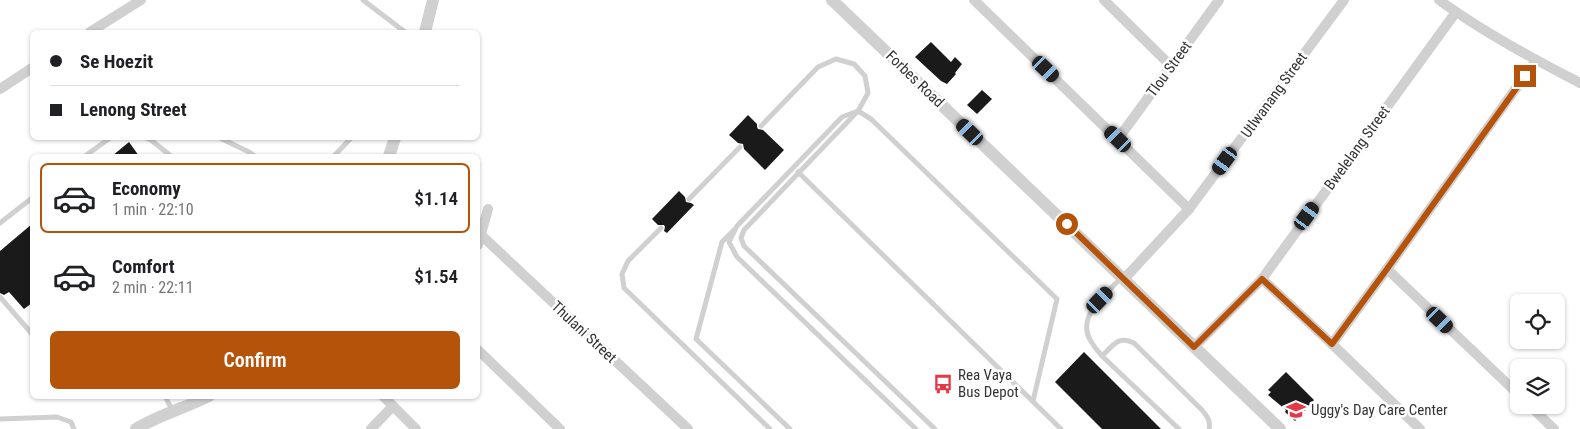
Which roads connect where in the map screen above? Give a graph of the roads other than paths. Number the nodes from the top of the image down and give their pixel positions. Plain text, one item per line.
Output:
1 (141, 0) edge
2 (363, 0) edge
3 (433, 0) edge
4 (832, 0) edge
5 (974, 0) edge
6 (1104, 0) edge
7 (1219, 0) edge
8 (1344, 0) edge
9 (1439, 0) edge
10 (1456, 12) junction
11 (93, 30) edge
12 (402, 30) edge
13 (426, 30) edge
14 (1536, 60) junction
15 (1171, 66) junction
16 (30, 69) edge
17 (1580, 83) edge
18 (0, 89) edge
19 (858, 111) junction
20 (761, 126) dead end
21 (1118, 139) junction
22 (107, 140) edge
23 (151, 140) edge
24 (224, 140) edge
25 (349, 140) edge
26 (394, 140) edge
27 (740, 147) dead end
28 (88, 154) edge
29 (168, 154) edge
30 (252, 154) edge
31 (336, 154) edge
32 (390, 154) edge
33 (793, 169) junction
34 (799, 173) junction
35 (689, 199) dead end
36 (30, 200) edge
37 (488, 209) dead end
38 (1189, 209) junction
39 (0, 223) edge
40 (737, 226) junction
41 (661, 228) dead end
42 (480, 237) edge
43 (480, 241) edge
44 (1387, 269) junction
45 (1123, 278) junction
46 (1262, 279) junction
47 (0, 297) edge
48 (30, 332) edge
49 (1332, 344) junction
50 (1194, 347) junction
51 (480, 352) edge
52 (1102, 356) junction
53 (1510, 386) edge
54 (167, 399) edge
55 (203, 399) edge
56 (386, 399) edge
57 (1033, 401) junction
58 (393, 406) junction
59 (173, 410) junction
60 (1538, 414) edge
61 (1, 418) edge
62 (74, 429) edge
63 (136, 429) edge
64 (371, 429) edge
65 (416, 429) edge
66 (560, 429) edge
67 (688, 429) edge
68 (770, 429) edge
69 (790, 429) edge
70 (916, 429) edge
71 (935, 429) edge
72 (1062, 429) edge
73 (1179, 429) edge
74 (1209, 429) edge
75 (1280, 429) edge
76 (1420, 429) edge
77 (1554, 429) edge

1 - 11 street
2 - 12 lane
3 - 13 street
4 - 45 street, Forbes Road
5 - 21 street
6 - 15 street
7 - 15 street, Tlou Street
8 - 38 street, Utlwanang Street
9 - 10 street
10 - 14 street
10 - 46 street, Bwelelang Street
14 - 17 street
14 - 44 street
15 - 21 street, Tlou Street
16 - 18 street
19 - 20 lane
19 - 33 lane
19 - 34 lane
19 - 57 lane
21 - 38 street
22 - 28 lane
23 - 29 lane
24 - 30 lane
25 - 31 lane
26 - 32 street
27 - 35 lane
33 - 34 lane
33 - 40 lane
34 - 57 lane
34 - 71 lane
36 - 39 lane
37 - 42 street, Thulani Street
38 - 45 street, Utlwanang Street
40 - 69 lane
40 - 70 lane
41 - 68 lane
43 - 67 street, Thulani Street
44 - 49 street
44 - 53 street
45 - 50 street, Forbes Road
45 - 52 lane
46 - 49 street
46 - 50 street, Bwelelang Street
47 - 48 lane
49 - 76 street
50 - 75 street, Forbes Road
51 - 66 street
52 - 73 lane
52 - 74 lane
54 - 59 lane
55 - 59 street
56 - 58 street
57 - 72 lane
58 - 64 street
58 - 65 street
59 - 63 street
60 - 77 street
61 - 62 lane

